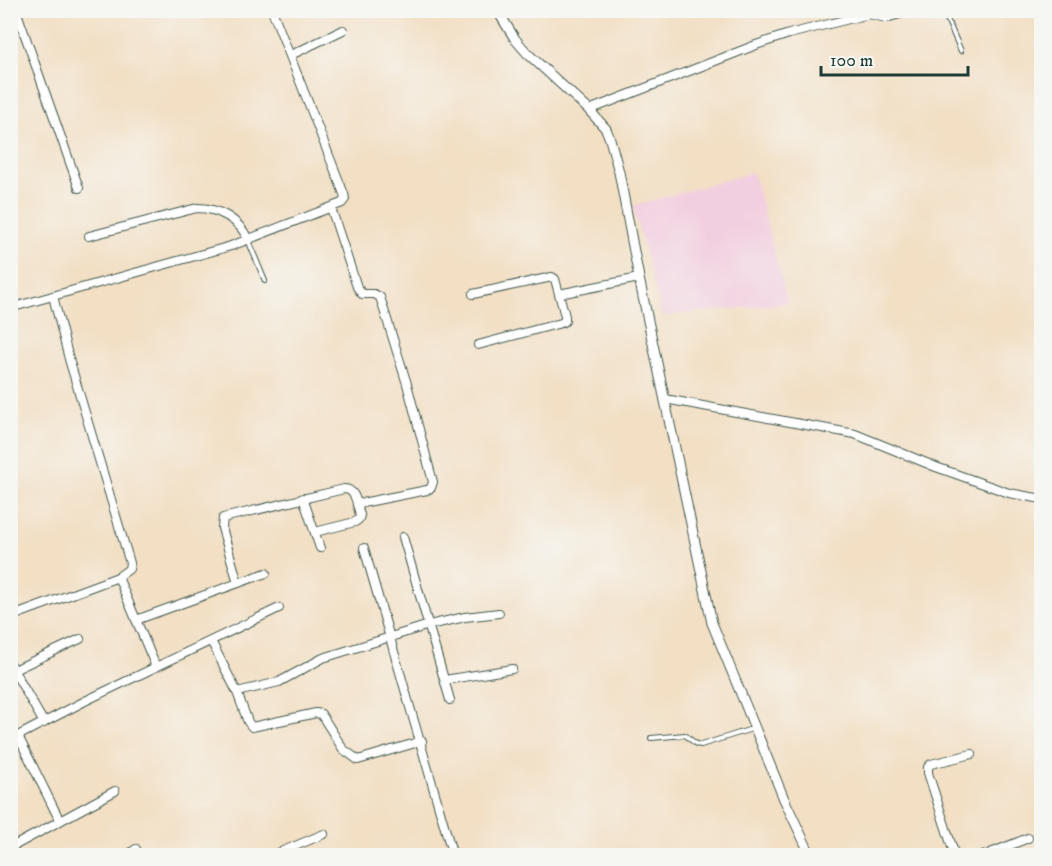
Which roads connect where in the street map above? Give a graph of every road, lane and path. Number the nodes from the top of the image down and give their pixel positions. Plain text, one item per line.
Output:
1 (16, 10) edge
2 (272, 10) edge
3 (498, 10) edge
4 (914, 10) edge
5 (943, 10) edge
6 (343, 30) dead end
7 (961, 51) dead end
8 (291, 55) junction
9 (589, 110) junction
10 (79, 188) dead end
11 (331, 208) junction
12 (89, 236) dead end
13 (248, 239) junction
14 (639, 278) junction
15 (265, 281) dead end
16 (473, 294) dead end
17 (559, 294) junction
18 (53, 296) junction
19 (10, 308) edge
20 (478, 345) dead end
21 (665, 399) junction
22 (303, 498) junction
23 (1041, 499) edge
24 (357, 504) junction
25 (315, 532) junction
26 (403, 537) dead end
27 (320, 548) dead end
28 (364, 548) dead end
29 (266, 573) dead end
30 (118, 577) junction
31 (238, 583) junction
32 (279, 608) dead end
33 (499, 613) dead end
34 (10, 618) edge
35 (136, 620) junction
36 (429, 625) junction
37 (391, 636) junction
38 (80, 639) dead end
39 (211, 641) junction
40 (12, 667) edge
41 (156, 667) junction
42 (512, 669) dead end
43 (444, 680) junction
44 (237, 692) junction
45 (450, 700) dead end
46 (44, 723) junction
47 (755, 728) junction
48 (14, 738) edge
49 (651, 738) dead end
50 (422, 741) junction
51 (972, 754) dead end
52 (115, 791) dead end
53 (60, 821) junction
54 (324, 834) dead end
55 (1028, 838) dead end
56 (10, 848) edge
57 (136, 849) dead end
58 (126, 855) edge
59 (271, 855) edge
60 (453, 855) edge
61 (811, 855) edge
62 (955, 855) edge
63 (983, 855) edge

1 - 10 street
2 - 8 street
3 - 9 street
4 - 9 street
5 - 7 lane
6 - 8 street
8 - 11 street
9 - 14 street
11 - 13 street
11 - 24 street
12 - 13 street
13 - 15 lane
13 - 18 street
14 - 17 street
14 - 21 street
16 - 17 street
17 - 20 street
18 - 19 street
18 - 30 street
21 - 23 street
21 - 47 street
22 - 24 street
22 - 25 street
22 - 31 street
24 - 25 street
25 - 27 street
26 - 36 street
28 - 37 street
29 - 31 street
30 - 34 street
30 - 35 street
31 - 35 street
32 - 39 street
33 - 36 street
35 - 41 street
36 - 37 street
36 - 43 street
37 - 44 street
37 - 50 street
38 - 40 street
39 - 41 street
39 - 44 street
40 - 46 street
41 - 46 street
42 - 43 street
43 - 45 street
44 - 50 street
46 - 48 street
47 - 49 lane
47 - 61 street
48 - 53 street
50 - 60 street
51 - 62 street
52 - 53 street
53 - 56 street
54 - 59 street
55 - 63 street
57 - 58 street

